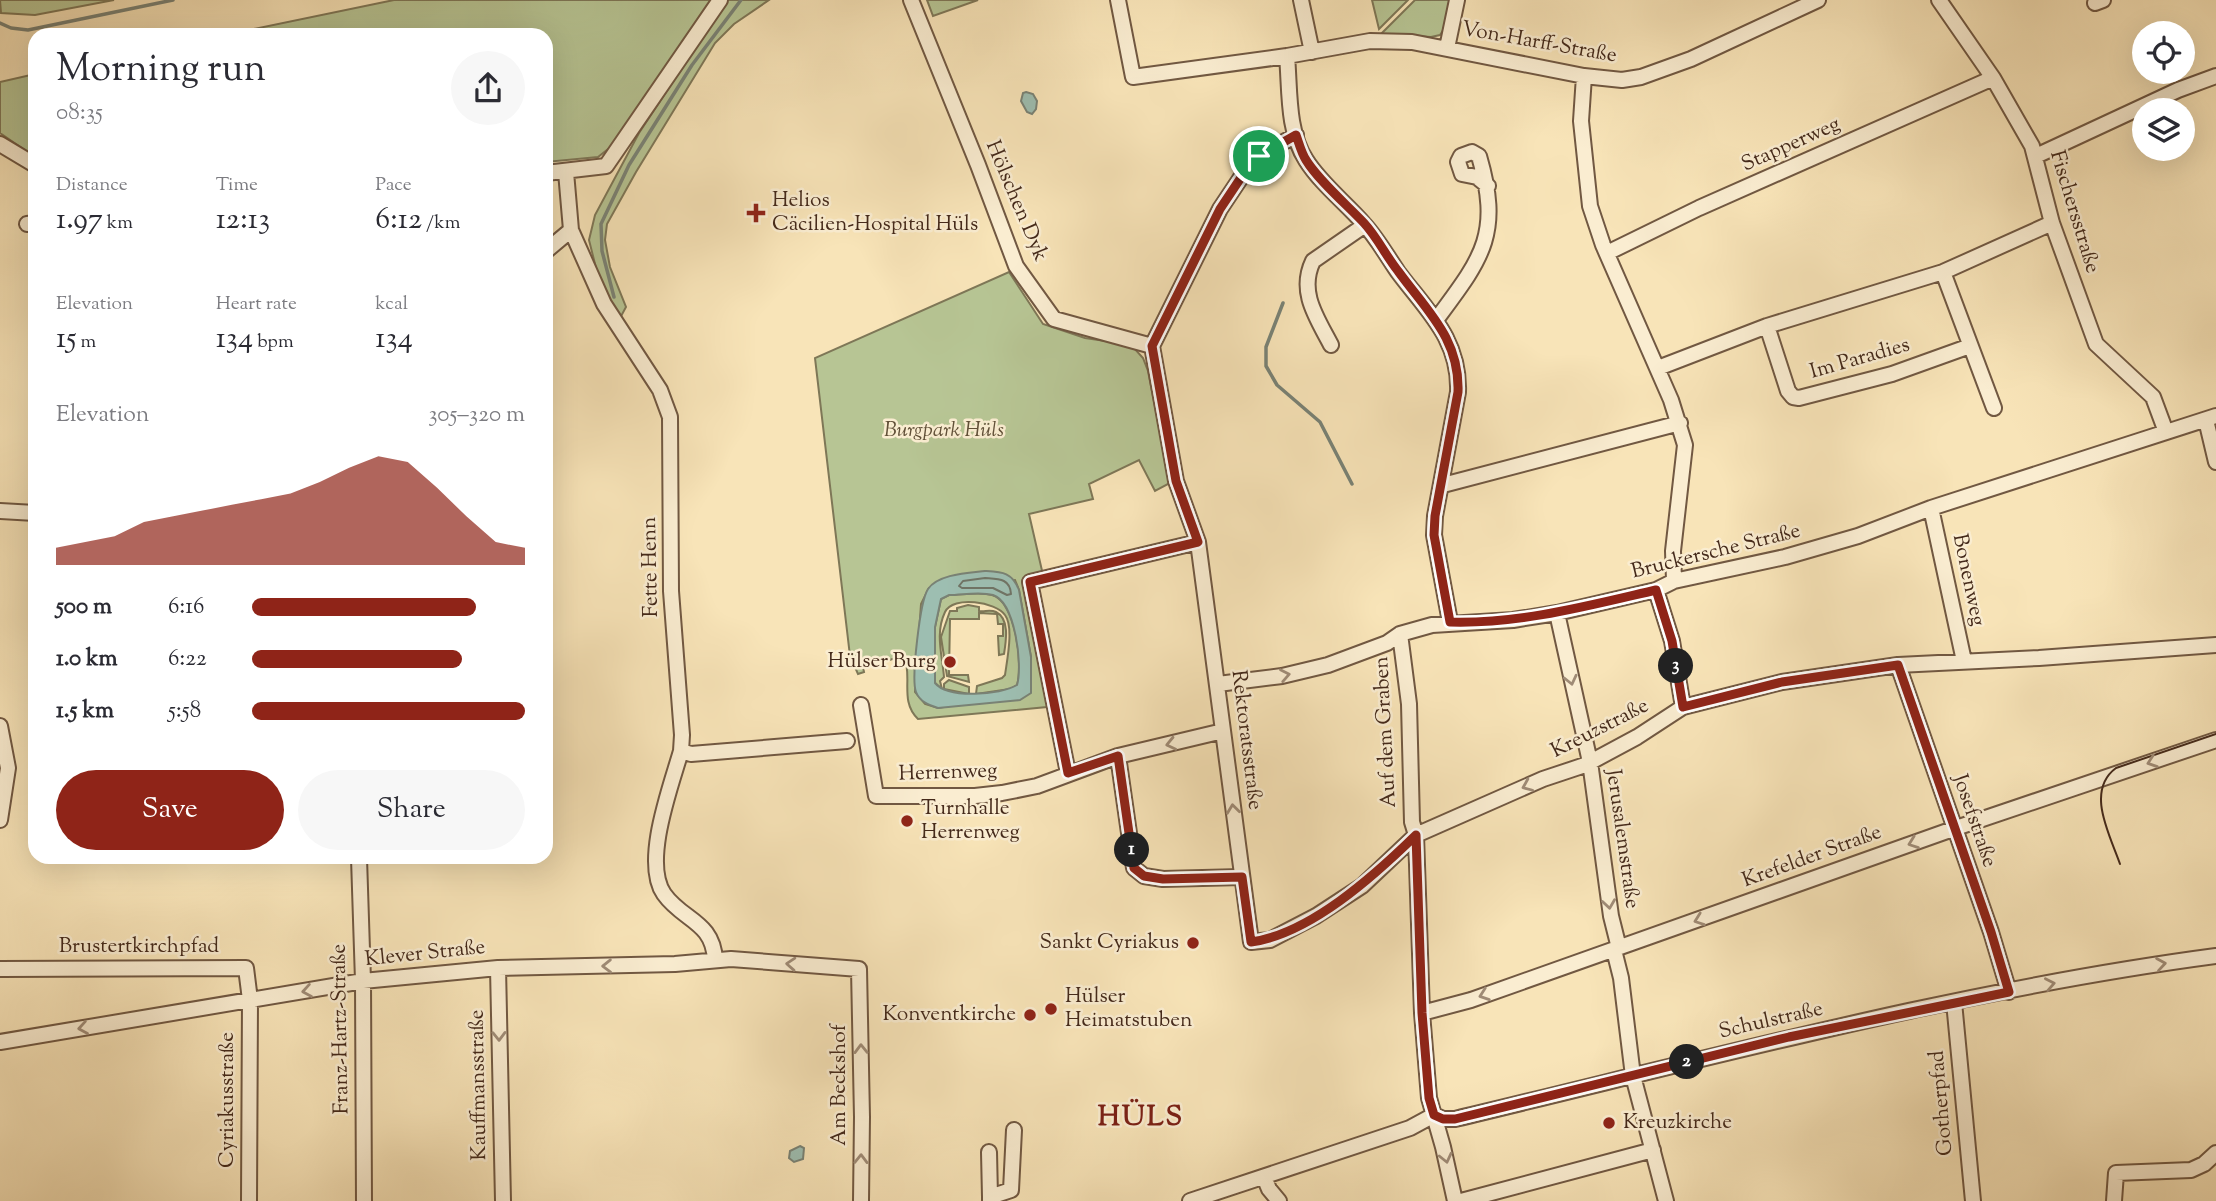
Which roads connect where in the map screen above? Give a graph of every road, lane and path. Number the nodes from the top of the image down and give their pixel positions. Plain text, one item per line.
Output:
1 (720, 0) edge
2 (911, 0) edge
3 (1118, 0) edge
4 (1301, 0) edge
5 (1457, 0) edge
6 (1818, 0) edge
7 (1939, 0) edge
8 (1447, 48) junction
9 (1312, 52) junction
10 (1287, 56) junction
11 (1584, 76) junction
12 (2216, 76) edge
13 (1993, 78) junction
14 (1296, 135) junction
15 (0, 144) edge
16 (2036, 156) junction
17 (28, 161) edge
18 (566, 172) junction
19 (553, 173) edge
20 (1488, 186) dead end
21 (2052, 223) junction
22 (1366, 225) junction
23 (571, 230) junction
24 (553, 245) edge
25 (1607, 253) junction
26 (1943, 272) junction
27 (1436, 320) junction
28 (1767, 327) junction
29 (1331, 345) dead end
30 (1152, 346) junction
31 (1970, 346) junction
32 (1658, 368) junction
33 (1994, 408) dead end
34 (2211, 418) edge
35 (1679, 423) junction
36 (2165, 432) junction
37 (2216, 462) edge
38 (1443, 485) junction
39 (1931, 508) junction
40 (0, 511) edge
41 (28, 513) edge
42 (1198, 542) junction
43 (1674, 581) junction
44 (1656, 590) junction
45 (1557, 613) junction
46 (1450, 622) junction
47 (1400, 634) junction
48 (2216, 645) edge
49 (1964, 661) junction
50 (1898, 665) junction
51 (1218, 684) junction
52 (861, 705) dead end
53 (1683, 707) junction
54 (0, 726) edge
55 (1223, 732) junction
56 (2216, 740) edge
57 (847, 741) dead end
58 (681, 751) junction
59 (1118, 756) junction
60 (1590, 762) junction
61 (1068, 773) junction
62 (0, 820) edge
63 (1954, 829) junction
64 (1416, 835) junction
65 (359, 864) edge
66 (1242, 877) junction
67 (1251, 942) joint
68 (1617, 949) junction
69 (2216, 957) edge
70 (715, 960) junction
71 (498, 968) junction
72 (0, 969) edge
73 (859, 969) joint
74 (363, 981) junction
75 (2009, 992) junction
76 (250, 1000) junction
77 (1954, 1002) junction
78 (1422, 1013) junction
79 (0, 1042) edge
80 (1633, 1076) junction
81 (1434, 1115) junction
82 (1014, 1130) dead end
83 (1653, 1150) junction
84 (989, 1152) dead end
85 (2216, 1153) edge
86 (2216, 1158) edge
87 (1264, 1177) junction
88 (1225, 1196) edge
89 (990, 1199) edge
90 (249, 1201) edge
91 (364, 1201) edge
92 (503, 1201) edge
93 (861, 1201) edge
94 (1190, 1201) edge
95 (1279, 1201) edge
96 (1455, 1201) edge
97 (1461, 1201) edge
98 (1666, 1201) edge
99 (1973, 1201) edge
100 (2115, 1201) edge

1 - 18 street
2 - 30 street, Hölschen Dyk
3 - 10 street, Von-Harff-Straße
4 - 9 street
5 - 8 street
6 - 11 street, Von-Harff-Straße
7 - 13 street, Fischersstraße
8 - 9 street, Von-Harff-Straße
8 - 11 street, Von-Harff-Straße
9 - 10 street, Von-Harff-Straße
10 - 14 street
11 - 25 street
12 - 16 street
13 - 16 street, Fischersstraße
13 - 25 street, Stapperweg
14 - 22 street
14 - 30 street
15 - 17 street
16 - 21 street, Fischersstraße
18 - 19 street
18 - 23 street, Fette Henn
20 - 27 street
21 - 26 street
21 - 36 street, Fischersstraße
22 - 27 street
22 - 29 street
23 - 24 street
23 - 58 street, Fette Henn
25 - 32 street
26 - 28 street
26 - 31 street
27 - 38 street
28 - 31 street, Im Paradies
28 - 32 street
30 - 42 street, Rektoratsstraße
31 - 33 street
32 - 35 street
34 - 36 street, Bruckersche Straße
34 - 37 street
35 - 38 street
35 - 43 street
36 - 39 street, Bruckersche Straße
38 - 46 street
39 - 43 street, Bruckersche Straße
39 - 49 street, Bonenweg
40 - 41 street
42 - 51 street, Rektoratsstraße
42 - 61 street
43 - 44 street, Bruckersche Straße
44 - 45 street, Bruckersche Straße
44 - 53 street
45 - 46 street, Bruckersche Straße
45 -> 60 street, Jerusalemstraße
46 - 47 street, Bruckersche Straße
51 -> 47 street, Bruckersche Straße
47 - 64 street, Auf dem Graben
48 - 49 street, Kreuzstraße
49 - 50 street, Kreuzstraße
50 - 53 street, Kreuzstraße
50 - 63 street, Josefstraße
51 - 55 street, Rektoratsstraße
52 - 61 street, Herrenweg
53 - 60 street, Kreuzstraße
54 - 62 street
55 -> 59 street, Herrenweg
66 -> 55 street, Rektoratsstraße
56 -> 63 street, Krefelder Straße
57 - 58 street
58 - 70 street, Fette Henn
59 - 61 street, Herrenweg
59 - 66 street
60 -> 64 street, Kreuzstraße
60 -> 68 street, Jerusalemstraße
63 -> 68 street, Krefelder Straße
63 - 75 street, Josefstraße
64 - 67 street, Kreuzstraße
64 - 78 street, Auf dem Graben
65 - 74 street, Franz-Hartz-Straße
66 - 67 street, Rektoratsstraße
68 -> 78 street, Krefelder Straße
68 - 80 street, Jerusalemstraße
75 -> 69 street, Schulstraße
70 -> 71 street, Klever Straße
73 -> 70 street, Klever Straße
71 - 74 street, Klever Straße
71 -> 92 street, Kauffmansstraße
72 - 76 street, Brustertkirchpfad
93 -> 73 street, Am Beckshof
74 -> 76 street, Klever Straße
74 - 91 street, Franz-Hartz-Straße
75 - 77 street, Schulstraße
76 -> 79 street, Klever Straße
76 - 90 street, Cyriakusstraße
77 - 80 street, Schulstraße
77 - 99 street, Gotherpfad
78 - 81 street, Auf dem Graben
80 - 81 street, Schulstraße
80 - 83 street, Jerusalemstraße
81 - 87 street, Schulstraße
81 -> 96 street, Auf dem Graben
82 - 89 street
83 - 97 street
83 - 98 street, Jerusalemstraße
84 - 89 street
85 - 86 street
85 - 100 street
87 - 88 street, Schulstraße
87 - 95 street
88 - 94 street, Schulstraße

